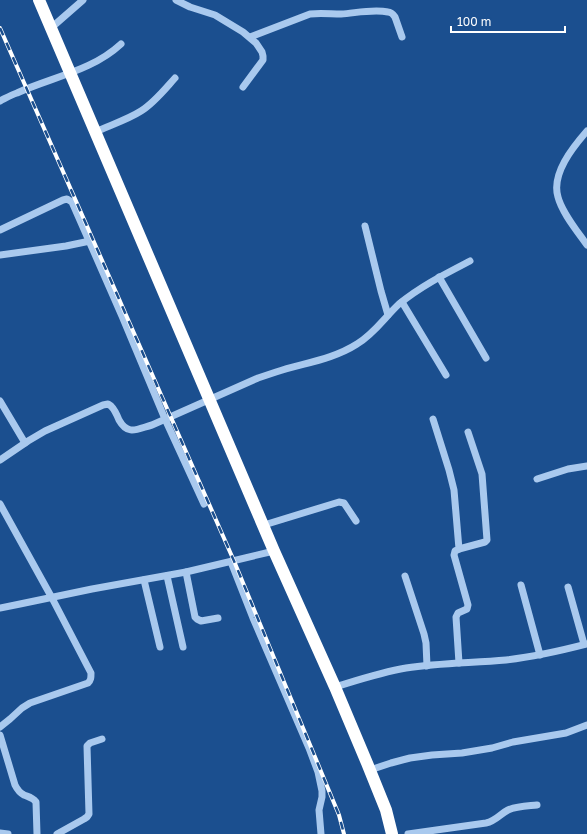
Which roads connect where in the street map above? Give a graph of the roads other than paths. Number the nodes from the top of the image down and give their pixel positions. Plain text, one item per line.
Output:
1 (39, 0) edge
2 (83, 0) edge
3 (176, 0) edge
4 (50, 28) junction
5 (250, 37) junction
6 (402, 37) dead end
7 (121, 44) dead end
8 (70, 74) junction
9 (175, 78) dead end
10 (243, 87) dead end
11 (0, 101) edge
12 (587, 131) edge
13 (95, 132) junction
14 (365, 226) dead end
15 (0, 230) edge
16 (90, 241) junction
17 (587, 245) edge
18 (0, 255) edge
19 (470, 261) dead end
20 (439, 277) junction
21 (402, 302) junction
22 (388, 315) junction
23 (486, 358) dead end
24 (446, 375) dead end
25 (210, 399) junction
26 (0, 401) edge
27 (165, 419) junction
28 (433, 419) dead end
29 (468, 432) dead end
30 (25, 443) junction
31 (0, 460) edge
32 (587, 466) edge
33 (537, 479) dead end
34 (0, 504) edge
35 (204, 504) dead end
36 (356, 521) dead end
37 (264, 525) junction
38 (459, 548) junction
39 (274, 551) junction
40 (230, 562) junction
41 (186, 572) junction
42 (167, 576) junction
43 (404, 576) dead end
44 (144, 580) junction
45 (521, 585) dead end
46 (568, 586) dead end
47 (52, 598) junction
48 (0, 608) edge
49 (218, 618) dead end
50 (586, 644) edge
51 (160, 647) dead end
52 (183, 647) dead end
53 (540, 655) junction
54 (459, 663) junction
55 (427, 666) junction
56 (335, 686) junction
57 (587, 725) edge
58 (0, 727) edge
59 (0, 735) edge
60 (102, 739) dead end
61 (370, 770) junction
62 (537, 805) dead end
63 (0, 833) edge
64 (8, 834) edge
65 (37, 834) edge
66 (57, 834) edge
67 (321, 834) edge
68 (392, 834) edge
69 (408, 834) edge

1 - 4 highway
2 - 4 street
3 - 5 street
4 - 8 highway
5 - 6 street
5 - 10 street
7 - 8 street
8 - 11 street
8 - 13 highway
9 - 13 street
12 - 17 street
13 - 25 highway
14 - 22 street
15 - 16 street
16 - 18 street
16 - 27 street
19 - 20 street
20 - 21 street
20 - 23 street
21 - 22 street
21 - 24 street
22 - 25 street
25 - 27 street
25 - 37 highway
26 - 30 street
27 - 30 street
27 - 35 street
28 - 38 street
29 - 38 street
30 - 31 street
32 - 33 street
34 - 47 street
36 - 37 street
37 - 39 highway
38 - 54 street
39 - 40 street
39 - 56 highway
40 - 41 street
40 - 67 street
41 - 42 street
41 - 49 street
42 - 44 street
42 - 52 street
43 - 55 street
44 - 47 street
44 - 51 street
45 - 53 street
46 - 50 street
47 - 48 street
47 - 58 street
50 - 53 street
53 - 54 street
54 - 55 street
55 - 56 street
56 - 61 highway
57 - 61 street
59 - 65 street
60 - 66 street
61 - 68 highway
62 - 69 street
63 - 64 street

